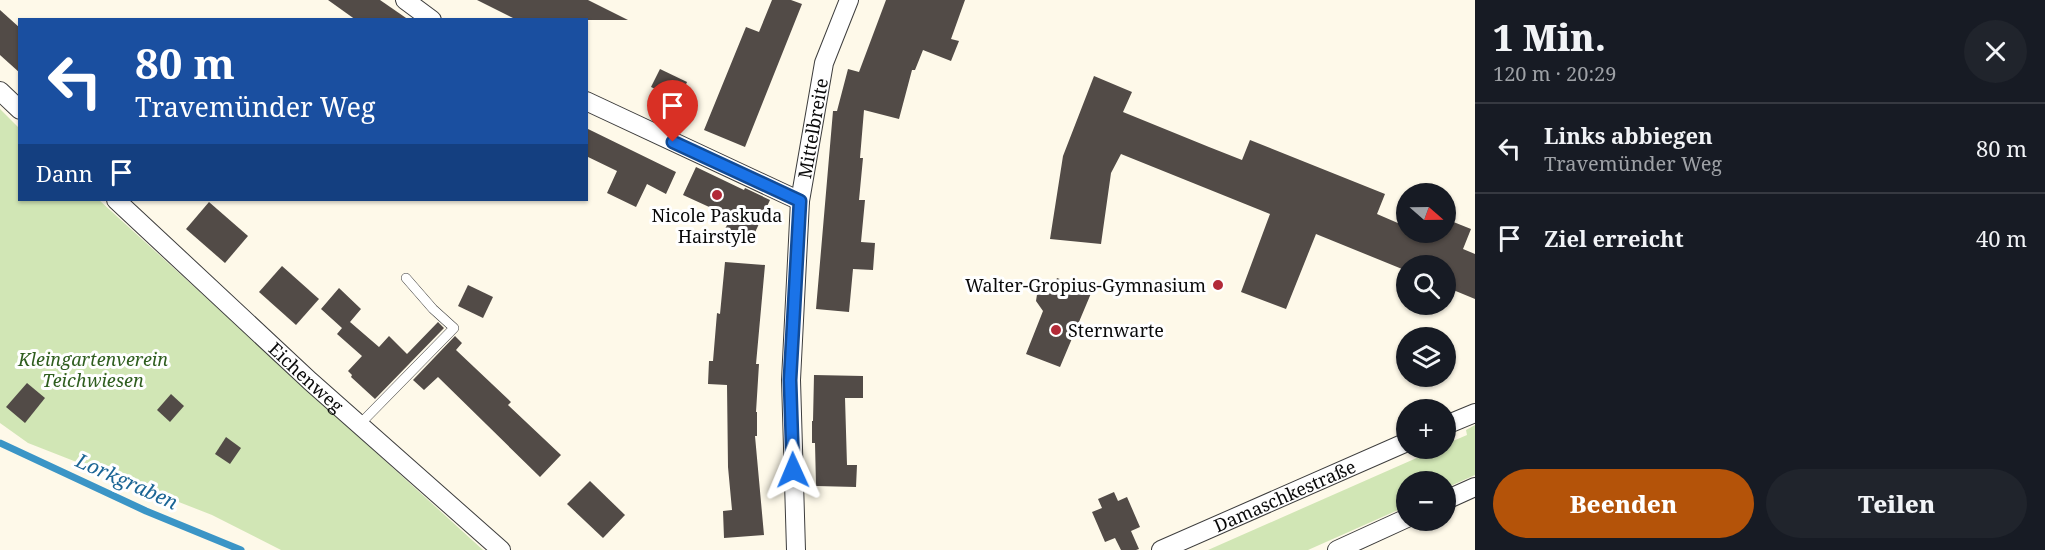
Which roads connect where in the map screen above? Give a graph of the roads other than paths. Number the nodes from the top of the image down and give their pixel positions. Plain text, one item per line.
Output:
1 (405, 0) edge
2 (849, 0) edge
3 (429, 18) edge
4 (0, 92) edge
5 (588, 102) edge
6 (18, 108) edge
7 (117, 201) edge
8 (800, 201) junction
9 (406, 278) dead end
10 (1475, 413) edge
11 (1456, 421) edge
12 (359, 425) junction
13 (1396, 447) edge
14 (1475, 487) edge
15 (1456, 496) edge
16 (1396, 523) edge
17 (1341, 549) edge
18 (501, 550) edge
19 (795, 550) edge
20 (1161, 550) edge

1 - 3 street
2 - 8 street, Mittelbreite
4 - 6 street
5 - 8 street
7 - 12 street, Eichenweg
8 - 19 street, Mittelbreite
9 - 12 lane
10 - 11 street
12 - 18 street, Eichenweg
13 - 20 street, Damaschkestraße
14 - 15 street
16 - 17 street

